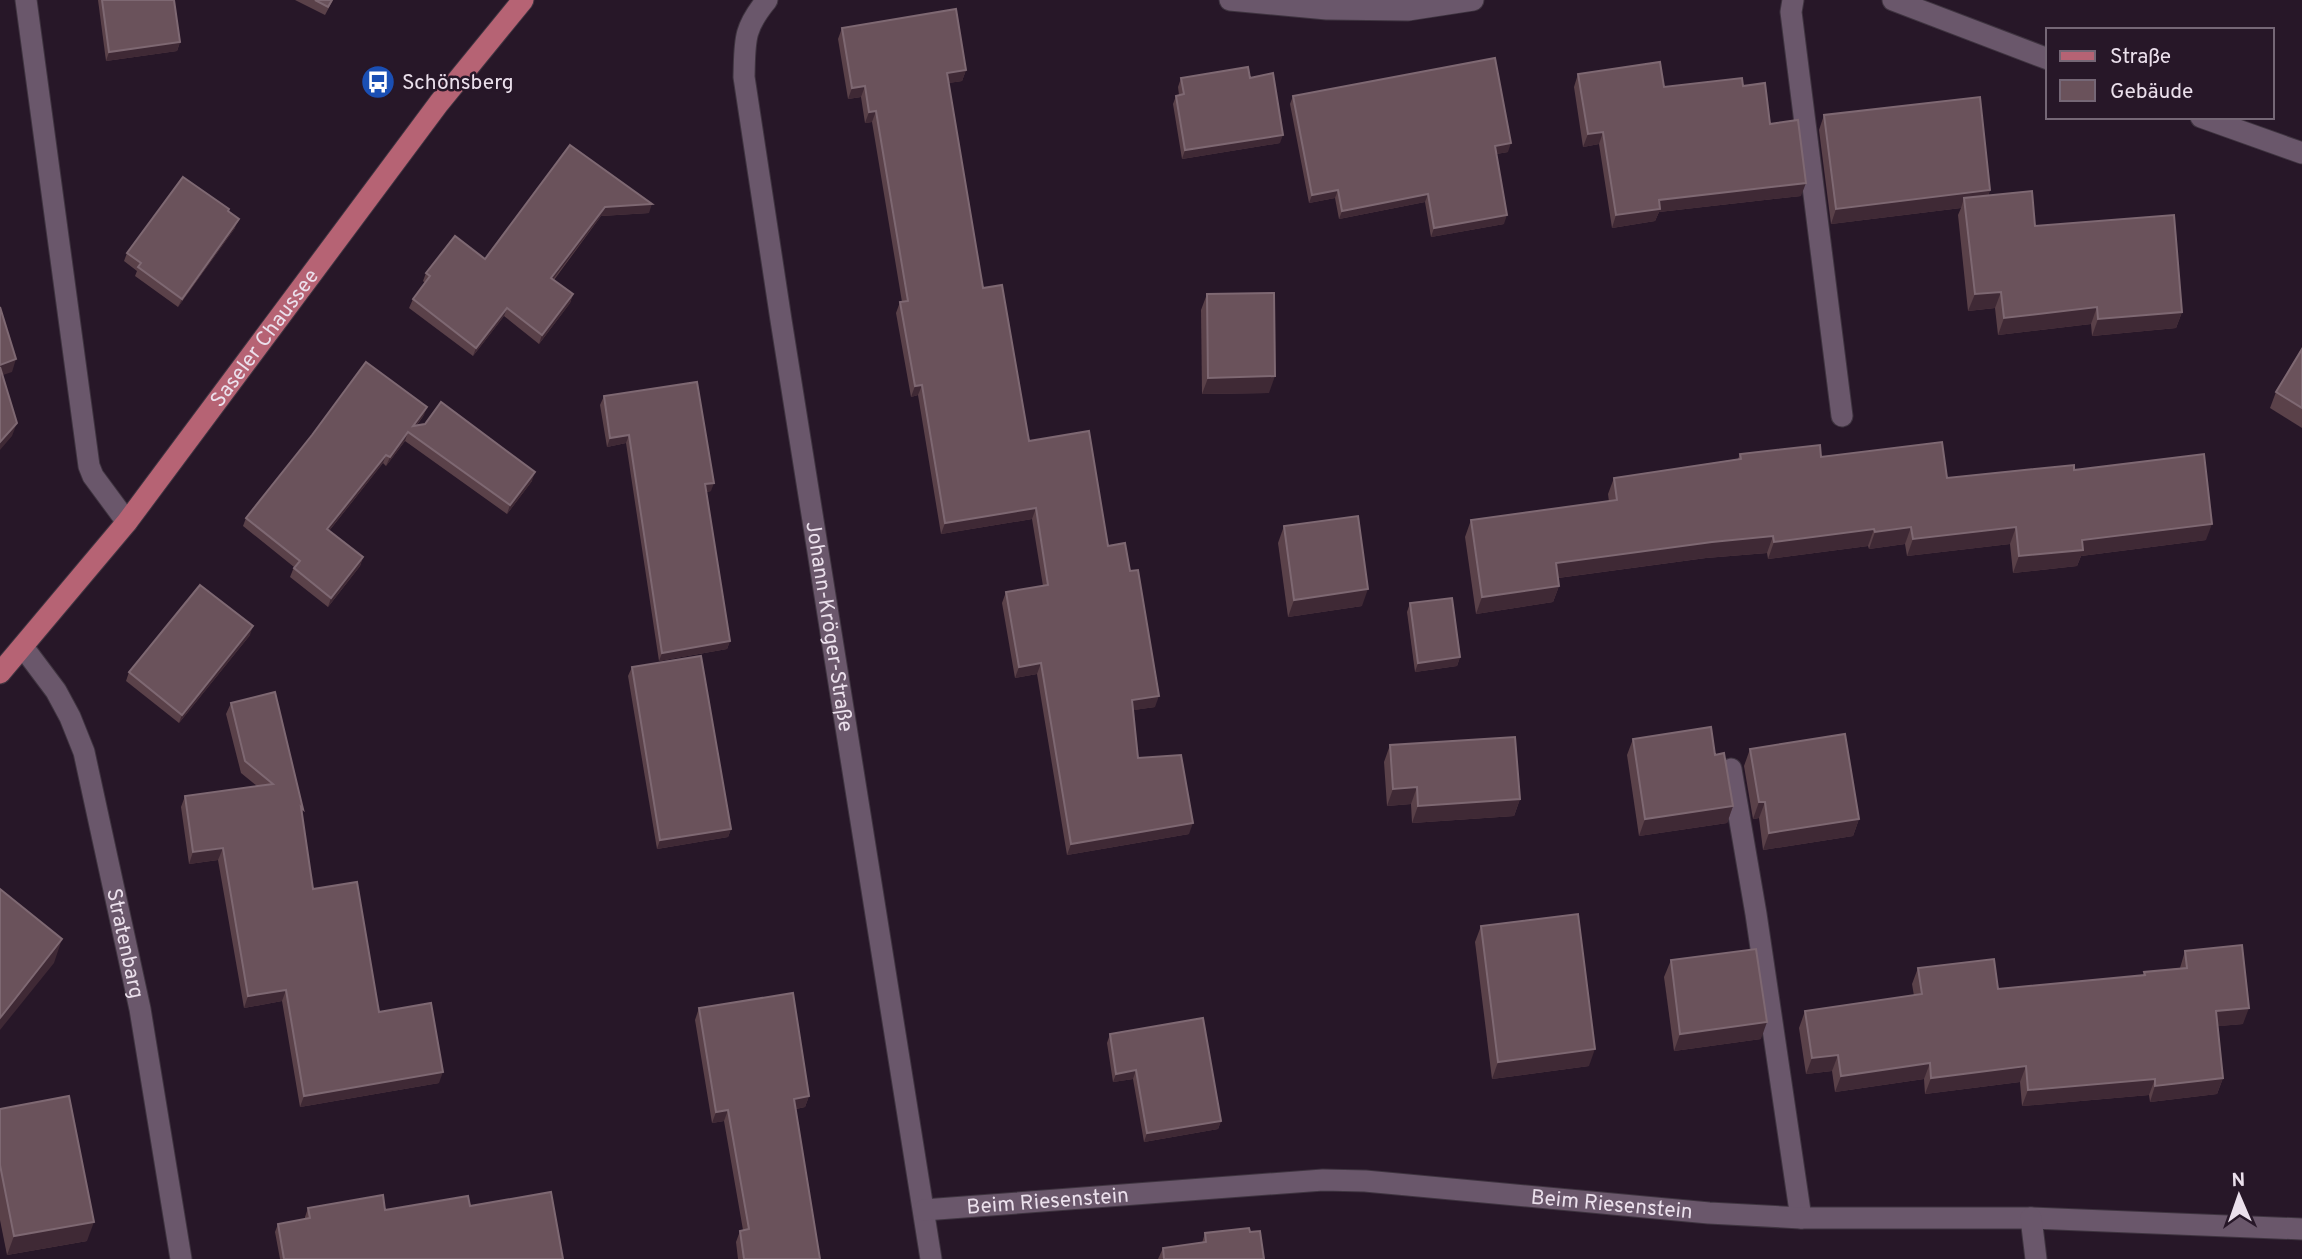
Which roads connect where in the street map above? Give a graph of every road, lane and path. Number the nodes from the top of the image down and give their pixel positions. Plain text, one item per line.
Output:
1 (26, 0) edge
2 (523, 0) edge
3 (767, 0) edge
4 (1230, 0) edge
5 (1473, 0) edge
6 (1793, 0) edge
7 (1893, 0) edge
8 (2046, 58) edge
9 (2207, 119) edge
10 (2302, 153) edge
11 (1842, 416) dead end
12 (127, 522) junction
13 (23, 647) junction
14 (0, 673) edge
15 (1731, 769) dead end
16 (924, 1210) junction
17 (1801, 1218) junction
18 (2031, 1218) junction
19 (2302, 1229) edge
20 (181, 1259) edge
21 (931, 1259) edge
22 (2036, 1259) edge

1 - 12 street
2 - 12 main road, Saseler Chaussee
3 - 16 street, Johann-Kröger-Straße
4 - 5 street
6 - 11 street
7 - 8 street
9 - 10 street
12 - 13 main road, Saseler Chaussee
13 - 14 main road, Saseler Chaussee
13 - 20 street, Stratenbarg
15 - 17 street
16 - 17 street, Beim Riesenstein
16 - 21 street, Johann-Kröger-Straße
17 - 18 street, Beim Riesenstein
18 - 19 street, Beim Riesenstein
18 - 22 street

